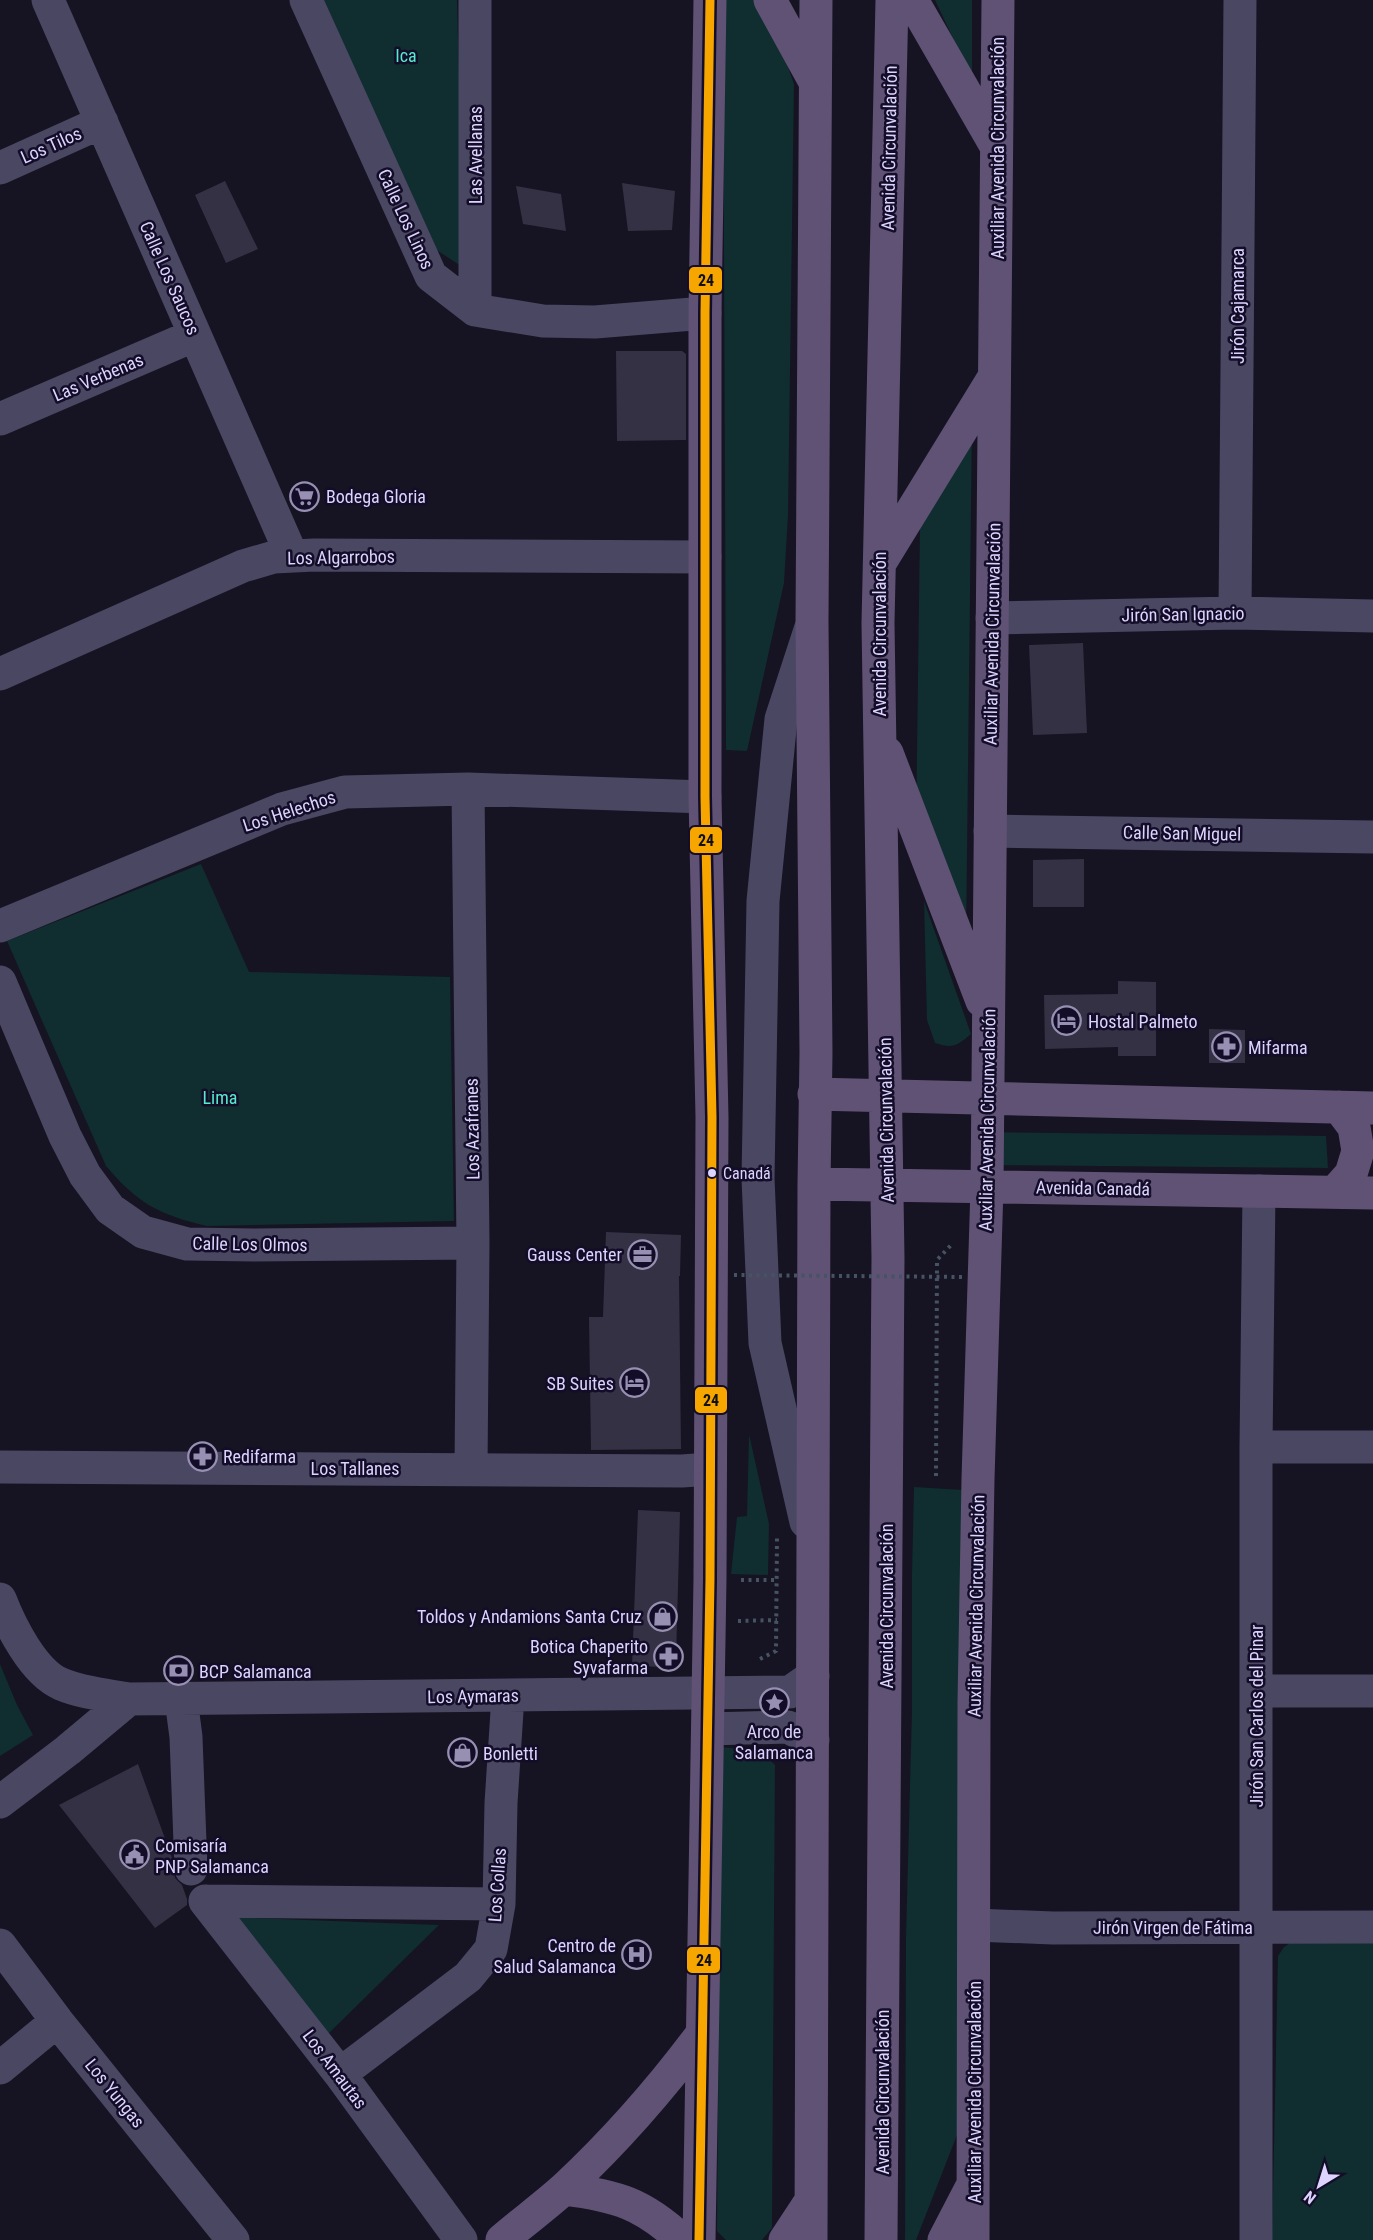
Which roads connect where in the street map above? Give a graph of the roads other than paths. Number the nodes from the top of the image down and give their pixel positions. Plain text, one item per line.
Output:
1 (48, 0) edge
2 (306, 0) edge
3 (475, 0) edge
4 (710, 0) edge
5 (770, 0) edge
6 (816, 0) edge
7 (892, 0) edge
8 (912, 0) edge
9 (998, 0) edge
10 (1240, 0) edge
11 (816, 83) junction
12 (102, 122) junction
13 (997, 147) junction
14 (0, 168) edge
15 (475, 310) junction
16 (705, 313) junction
17 (195, 335) junction
18 (994, 376) junction
19 (0, 420) edge
20 (292, 556) junction
21 (705, 557) junction
22 (879, 565) junction
23 (1235, 613) junction
24 (1373, 616) edge
25 (992, 618) junction
26 (812, 622) junction
27 (0, 674) edge
28 (878, 730) junction
29 (468, 789) junction
30 (705, 796) junction
31 (990, 831) junction
32 (1373, 837) edge
33 (0, 926) edge
34 (0, 982) edge
35 (988, 1017) junction
36 (814, 1094) junction
37 (886, 1096) junction
38 (988, 1098) junction
39 (1340, 1107) junction
40 (1373, 1108) edge
41 (814, 1184) junction
42 (887, 1185) junction
43 (987, 1187) junction
44 (1259, 1191) junction
45 (1335, 1192) junction
46 (1373, 1193) edge
47 (473, 1243) junction
48 (1373, 1447) edge
49 (1256, 1448) junction
50 (0, 1467) edge
51 (471, 1469) junction
52 (710, 1469) junction
53 (813, 1553) junction
54 (0, 1599) edge
55 (813, 1676) junction
56 (1256, 1691) junction
57 (1373, 1692) edge
58 (708, 1694) junction
59 (508, 1696) junction
60 (129, 1699) junction
61 (181, 1699) junction
62 (708, 1729) junction
63 (813, 1740) junction
64 (0, 1802) edge
65 (191, 1869) dead end
66 (499, 1904) junction
67 (974, 1925) junction
68 (1256, 1927) junction
69 (1373, 1927) edge
70 (0, 1945) edge
71 (57, 2021) junction
72 (701, 2035) junction
73 (0, 2068) edge
74 (340, 2074) junction
75 (974, 2183) junction
76 (564, 2188) junction
77 (810, 2202) junction
78 (233, 2240) edge
79 (461, 2240) edge
80 (502, 2240) edge
81 (682, 2240) edge
82 (699, 2240) edge
83 (785, 2240) edge
84 (811, 2240) edge
85 (881, 2240) edge
86 (944, 2240) edge
87 (973, 2240) edge
88 (1256, 2240) edge

1 - 12 street, Calle Los Saucos
2 - 15 street, Calle Los Linos
3 - 15 street, Las Avellanas
4 - 16 main road
5 - 11 main road
6 - 11 main road
7 - 22 main road, Avenida Circunvalación
8 - 13 main road
9 - 13 main road, Auxiliar Avenida Circunvalación
10 - 23 street, Jirón Cajamarca
11 - 26 main road
12 - 14 street, Los Tilos
12 - 17 street, Calle Los Saucos
13 - 18 main road, Auxiliar Avenida Circunvalación
15 - 16 street, Calle Los Linos
16 - 21 main road
17 - 19 street, Las Verbenas
17 - 20 street, Calle Los Saucos
18 - 22 main road
18 - 25 main road, Auxiliar Avenida Circunvalación
20 - 21 street, Los Algarrobos
20 - 27 street, Los Algarrobos
21 - 30 main road
22 - 28 main road, Avenida Circunvalación
23 - 24 street, Jirón San Ignacio
23 - 25 street, Jirón San Ignacio
25 - 31 main road, Auxiliar Avenida Circunvalación
26 - 36 main road
26 - 53 street
28 - 35 main road
28 - 37 main road, Avenida Circunvalación
29 - 30 street, Los Helechos
29 - 33 street, Los Helechos
29 - 47 street, Los Azafranes
30 - 52 main road
31 - 32 street, Calle San Miguel
31 - 35 main road, Auxiliar Avenida Circunvalación
34 - 47 street, Calle Los Olmos
35 - 38 main road, Auxiliar Avenida Circunvalación
36 - 37 main road
36 - 41 main road
37 - 38 main road
37 - 42 main road, Avenida Circunvalación
38 - 39 main road
38 - 43 main road, Auxiliar Avenida Circunvalación
39 - 40 main road
39 - 45 main road
41 - 42 main road, Avenida Canadá
41 - 53 main road
42 - 43 main road, Avenida Canadá
42 - 85 main road, Avenida Circunvalación
43 - 44 main road, Avenida Canadá
43 - 67 main road, Auxiliar Avenida Circunvalación
44 - 45 main road, Avenida Canadá
44 - 49 street, Jirón San Carlos del Pinar
45 - 46 main road, Avenida Canadá
47 - 51 street, Los Azafranes
48 - 49 street
49 - 56 street, Jirón San Carlos del Pinar
50 - 51 street, Los Tallanes
51 - 52 street, Los Tallanes
52 - 58 main road
53 - 55 main road
54 - 60 street, Los Aymaras
55 - 58 street, Los Aymaras
55 - 63 main road
56 - 57 street
56 - 68 street, Jirón San Carlos del Pinar
58 - 59 street, Los Aymaras
58 - 62 main road
59 - 61 street, Los Aymaras
59 - 66 street, Los Collas
60 - 61 street, Los Aymaras
60 - 64 street
61 - 65 street
62 - 63 street
62 - 72 main road
63 - 77 main road
66 - 74 street, Los Collas
66 - 74 street, Los Amautas
67 - 68 street, Jirón Virgen de Fátima
67 - 75 main road, Auxiliar Avenida Circunvalación
68 - 69 street, Jirón Virgen de Fátima
68 - 88 street, Jirón San Carlos del Pinar
70 - 71 street, Los Yungas
71 - 73 street
71 - 78 street, Los Yungas
72 - 76 main road
72 - 82 main road
74 - 79 street, Los Amautas
75 - 86 main road
75 - 87 main road, Auxiliar Avenida Circunvalación
76 - 80 main road
76 - 81 main road
77 - 83 main road
77 - 84 main road

